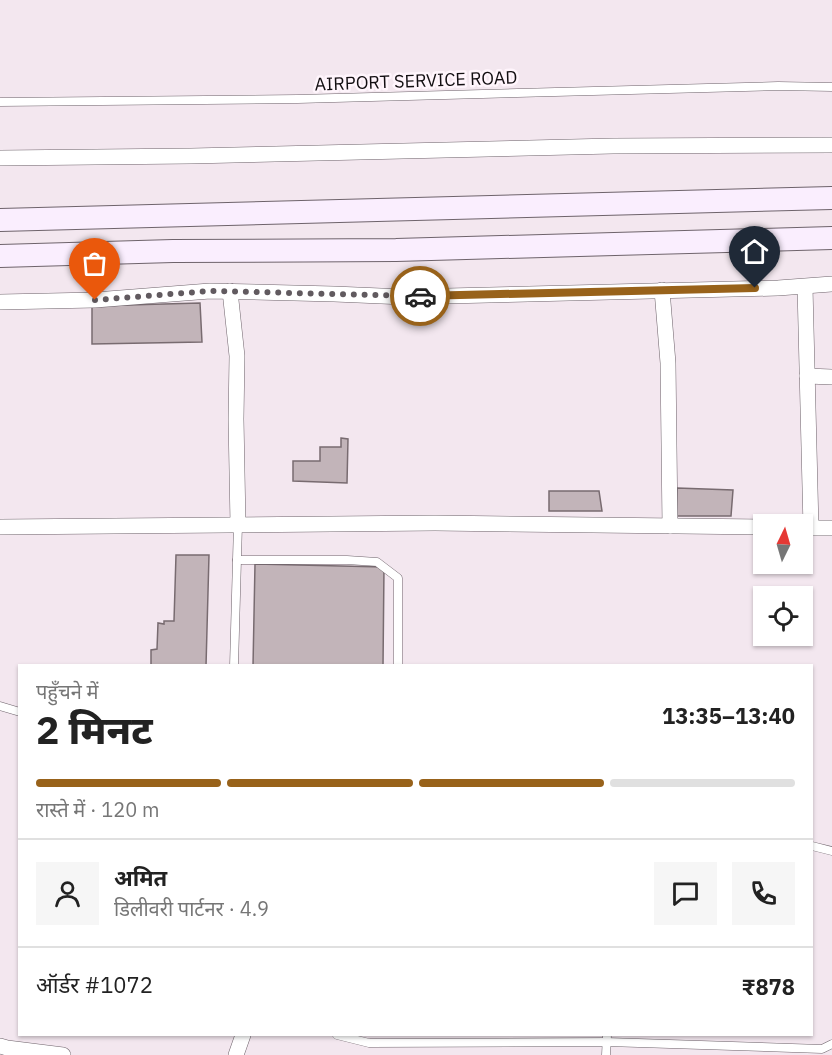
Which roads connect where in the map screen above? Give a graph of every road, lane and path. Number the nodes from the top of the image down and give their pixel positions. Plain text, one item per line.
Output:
1 (832, 87) edge
2 (0, 102) edge
3 (832, 145) edge
4 (0, 158) edge
5 (832, 198) edge
6 (0, 220) edge
7 (832, 238) edge
8 (0, 256) edge
9 (832, 284) edge
10 (805, 287) junction
11 (662, 290) junction
12 (230, 291) junction
13 (0, 302) edge
14 (807, 376) junction
15 (832, 376) edge
16 (806, 514) edge
17 (238, 524) junction
18 (670, 526) junction
19 (0, 527) edge
20 (753, 527) edge
21 (813, 528) edge
22 (832, 528) edge
23 (237, 560) junction
24 (234, 664) edge
25 (398, 664) edge
26 (0, 706) edge
27 (18, 711) edge
28 (813, 846) edge
29 (832, 851) edge
30 (243, 1036) edge
31 (342, 1036) edge
32 (607, 1039) edge
33 (832, 1044) edge
34 (0, 1046) edge
35 (63, 1055) edge
36 (236, 1055) edge
37 (606, 1055) edge

1 - 2 lane, AIRPORT SERVICE ROAD
3 - 4 street
5 - 6 street
7 - 8 street
9 - 10 street
10 - 11 street
10 - 14 street
11 - 12 street
11 - 18 street
12 - 13 street
12 - 17 street
14 - 15 street
14 - 16 street
17 - 18 street
17 - 19 street
17 - 23 lane
18 - 20 street
21 - 22 street
23 - 24 lane
23 - 25 lane
26 - 27 lane
28 - 29 lane
30 - 36 street
31 - 32 lane
32 - 33 lane
32 - 37 lane
34 - 35 street

